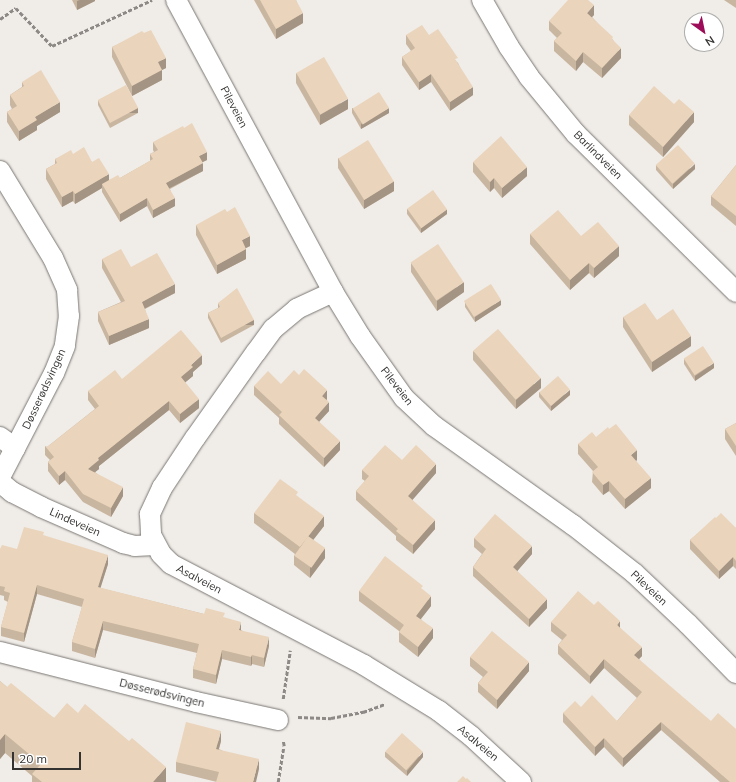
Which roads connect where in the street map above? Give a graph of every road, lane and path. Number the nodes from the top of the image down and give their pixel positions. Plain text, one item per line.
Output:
1 (152, 0) edge
2 (176, 0) edge
3 (482, 0) edge
4 (0, 19) edge
5 (0, 171) edge
6 (333, 292) junction
7 (736, 292) edge
8 (8, 443) edge
9 (0, 477) edge
10 (0, 482) edge
11 (155, 545) junction
12 (292, 628) junction
13 (0, 652) edge
14 (736, 673) edge
15 (406, 691) junction
16 (278, 720) junction
17 (278, 782) edge
18 (521, 782) edge

1 - 4 path
2 - 6 street, Pileveien
3 - 7 street, Barlindveien
5 - 8 street, Døsserødsvingen
6 - 11 street, Asalveien
6 - 14 street, Pileveien
8 - 9 street, Døsserødsvingen
10 - 11 street, Lindeveien
11 - 12 street, Asalveien
12 - 15 street, Asalveien
12 - 16 path
13 - 16 street, Døsserødsvingen
15 - 16 path
15 - 18 street, Asalveien
16 - 17 path

